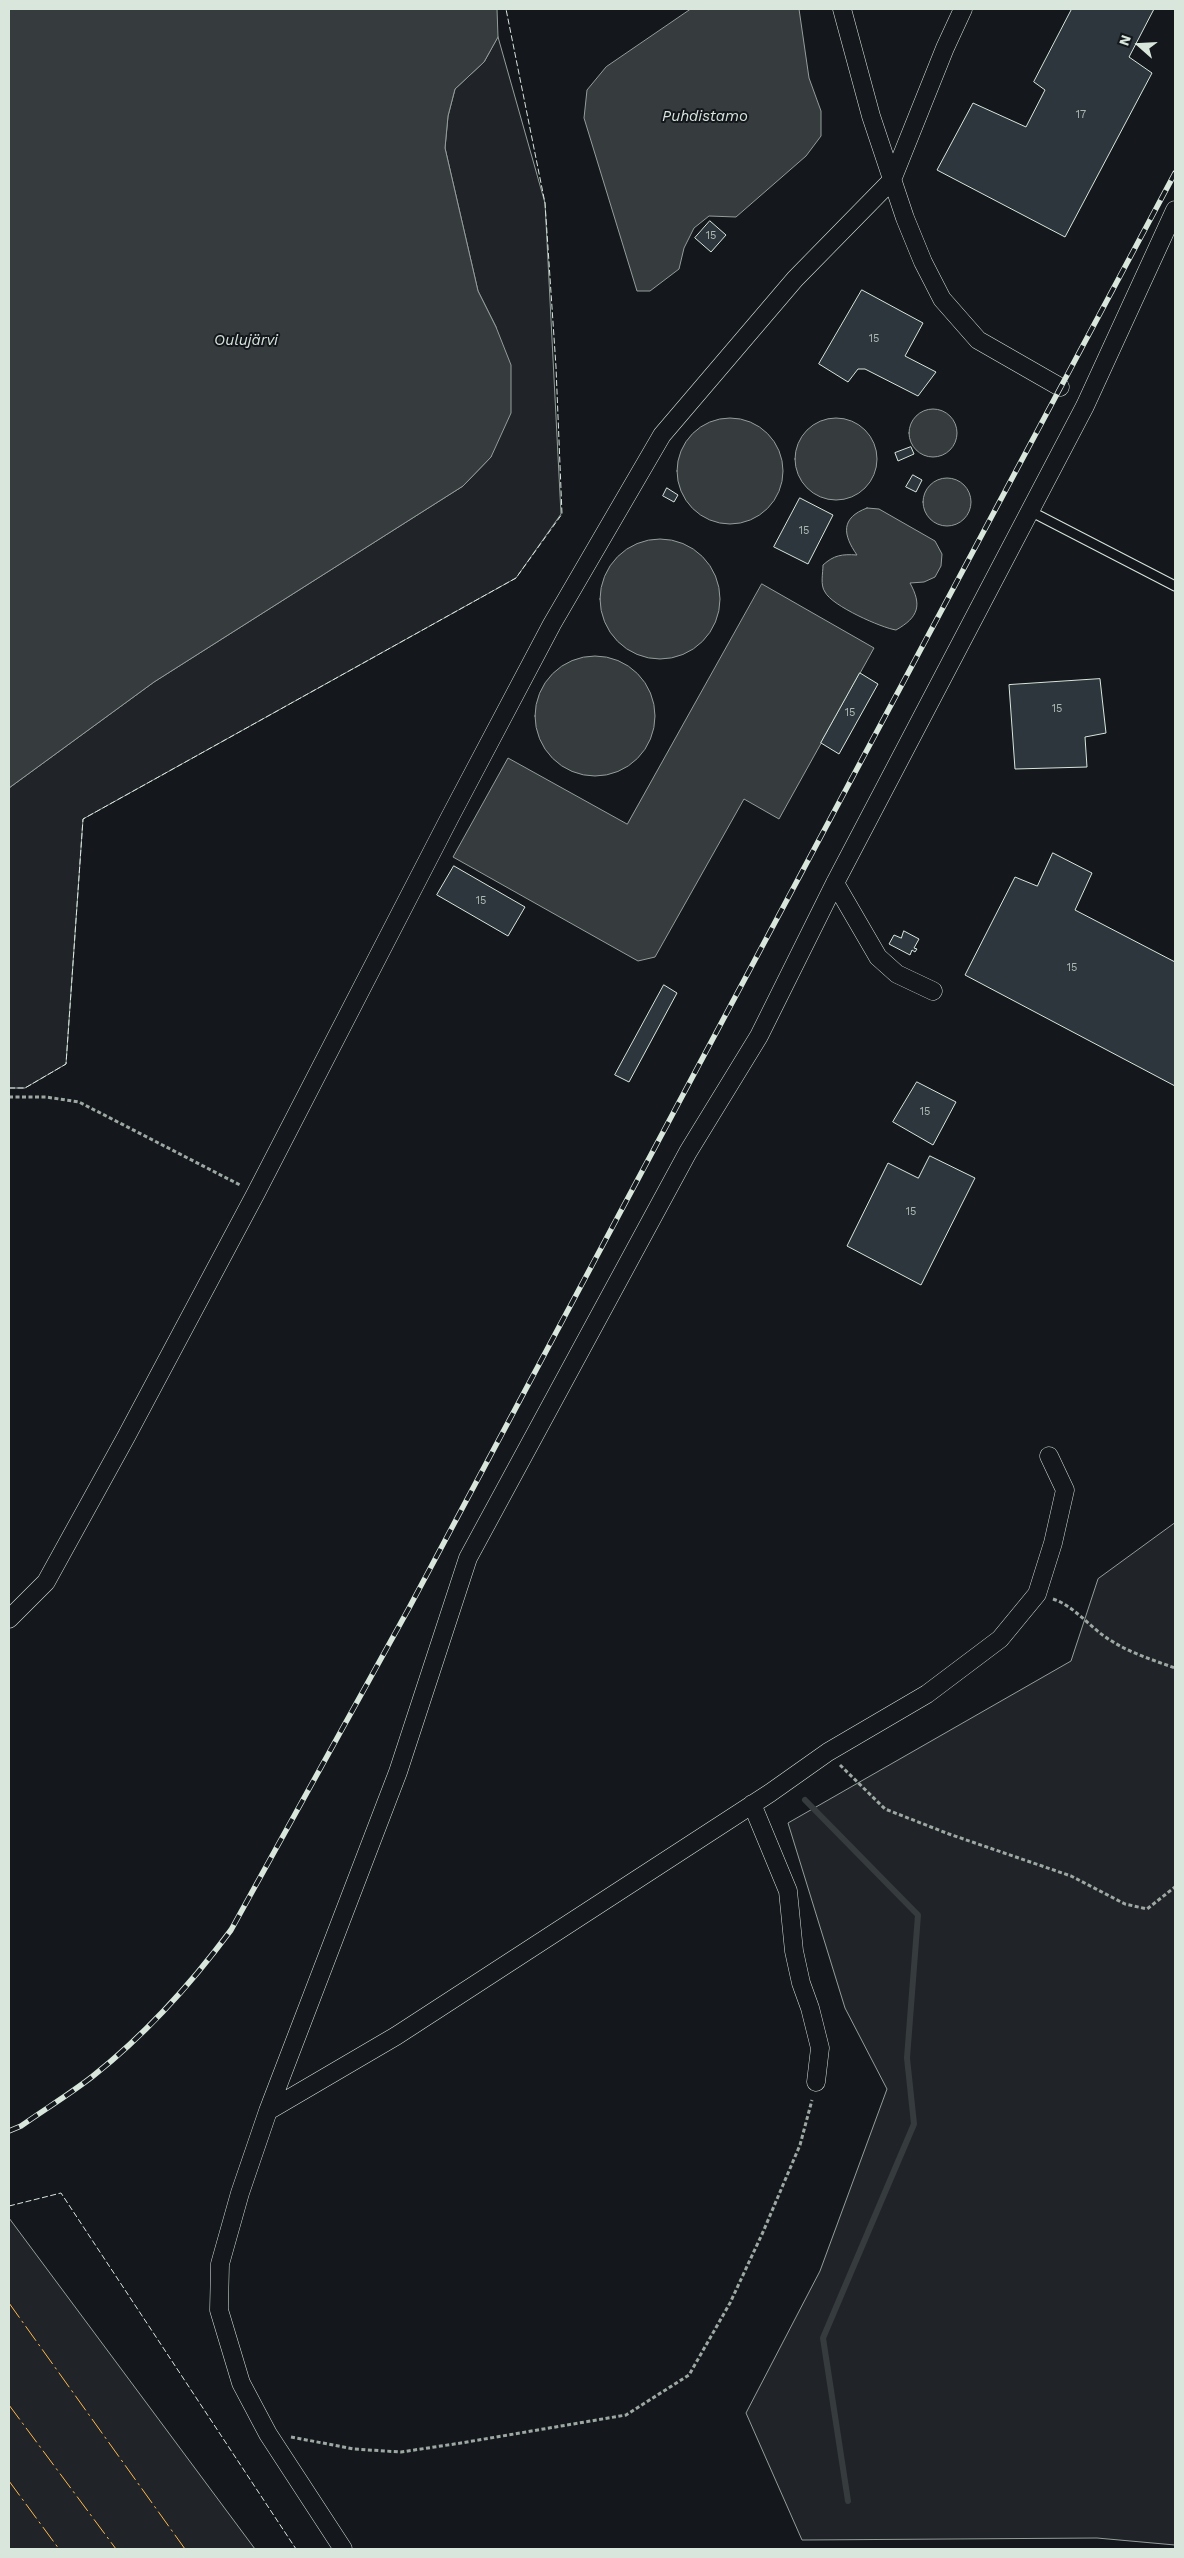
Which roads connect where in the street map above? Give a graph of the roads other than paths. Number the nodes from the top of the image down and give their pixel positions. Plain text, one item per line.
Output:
1 (842, 9) edge
2 (964, 9) edge
3 (892, 180) junction
4 (1175, 210) edge
5 (1060, 387) dead end
6 (1030, 511) junction
7 (1175, 586) edge
8 (835, 883) junction
9 (933, 991) dead end
10 (1049, 1456) dead end
11 (9, 1619) edge
12 (752, 1804) junction
13 (816, 2082) road end
14 (268, 2111) junction
15 (343, 2549) edge

1 - 3 street
2 - 3 street
3 - 5 street
3 - 11 street
4 - 6 street
6 - 7 lane
6 - 8 street
8 - 9 street
8 - 14 street
10 - 12 street
12 - 13 street
12 - 14 street
14 - 15 street

